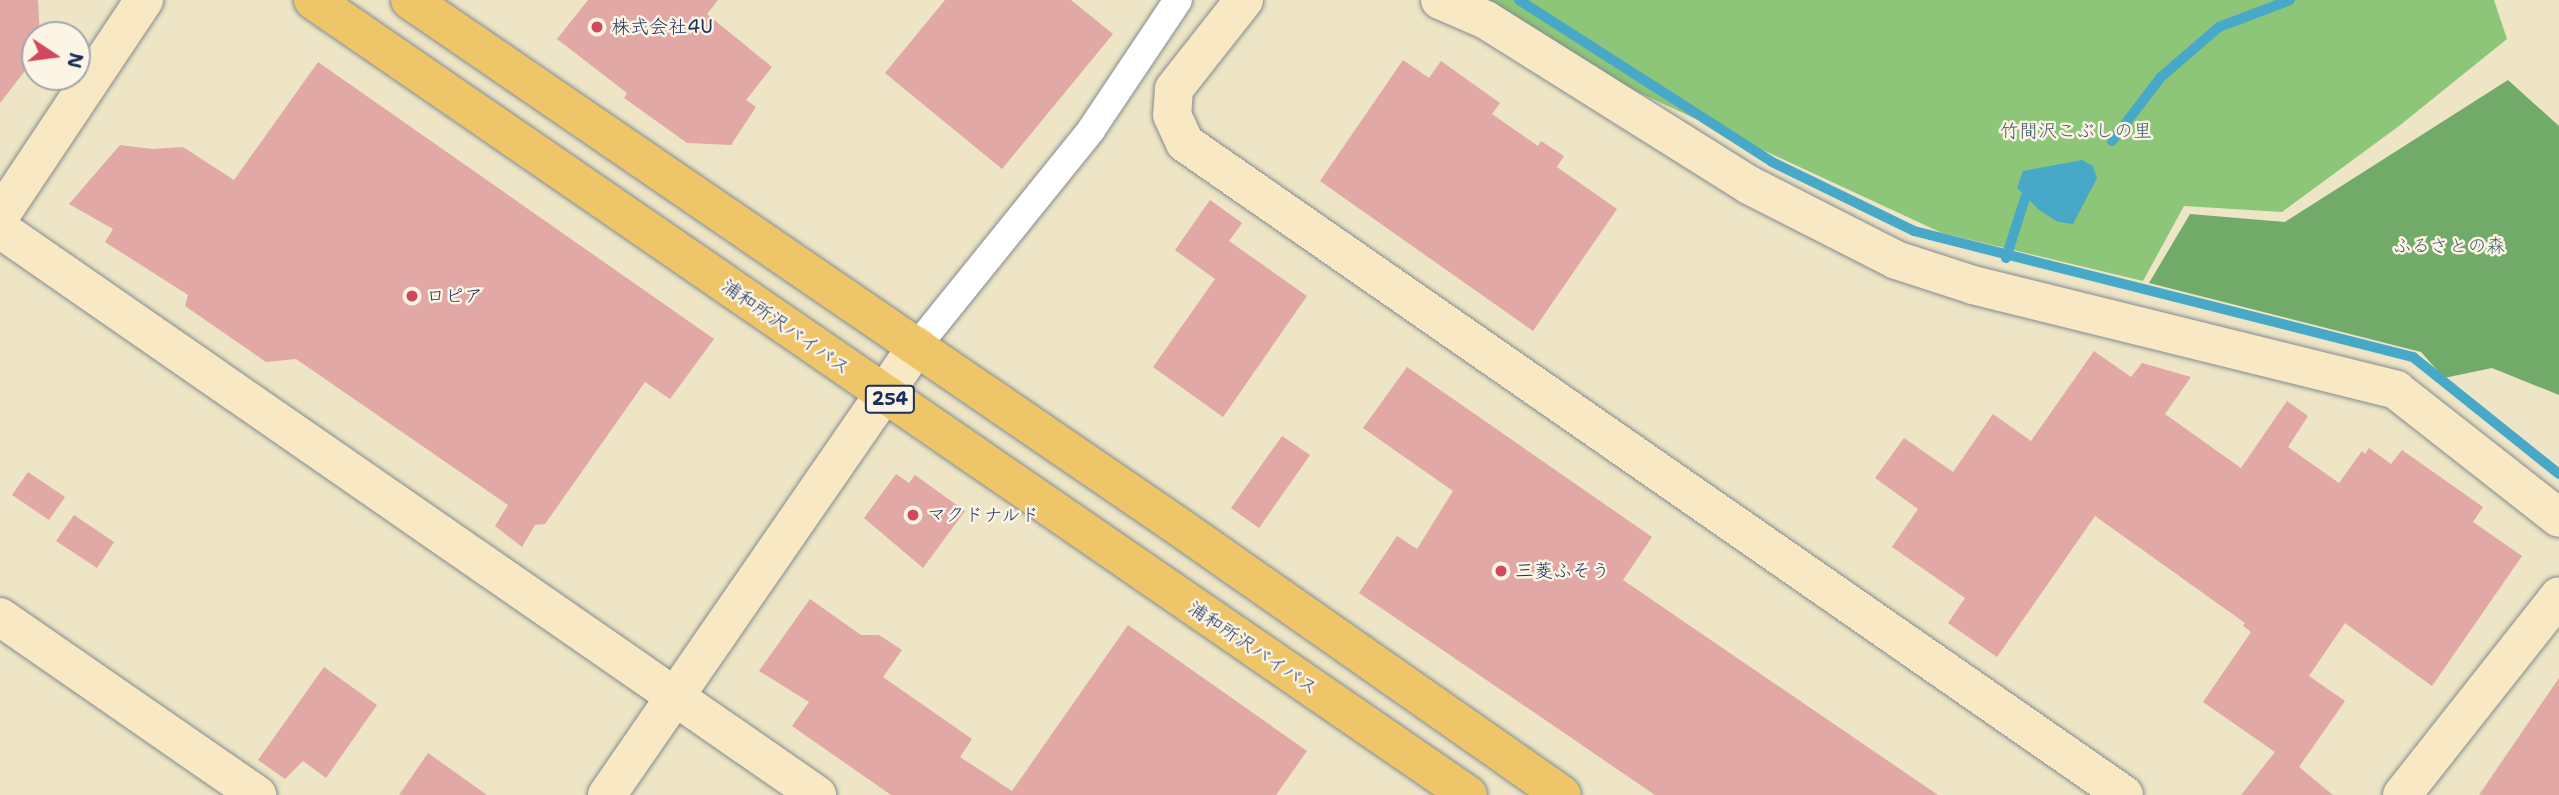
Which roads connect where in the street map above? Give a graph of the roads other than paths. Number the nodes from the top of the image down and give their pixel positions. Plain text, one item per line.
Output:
1 (144, 0) edge
2 (313, 0) edge
3 (410, 0) edge
4 (1178, 0) edge
5 (1244, 0) edge
6 (1440, 0) edge
7 (0, 216) edge
8 (0, 229) edge
9 (917, 346) junction
10 (883, 394) junction
11 (2559, 518) edge
12 (2559, 596) edge
13 (0, 617) edge
14 (676, 697) junction
15 (257, 795) edge
16 (607, 795) edge
17 (817, 795) edge
18 (1468, 795) edge
19 (1562, 795) edge
20 (2124, 795) edge
21 (2402, 795) edge

1 - 7 street
2 - 10 highway, 浦和所沢バイパス / 254
3 - 9 highway
4 - 9 street
5 - 20 street
6 - 11 street
8 - 14 street
9 - 10 street
9 - 19 highway
10 - 14 street
10 - 18 highway, 浦和所沢バイパス / 254
12 - 21 street
13 - 15 street
14 - 16 street
14 - 17 street

